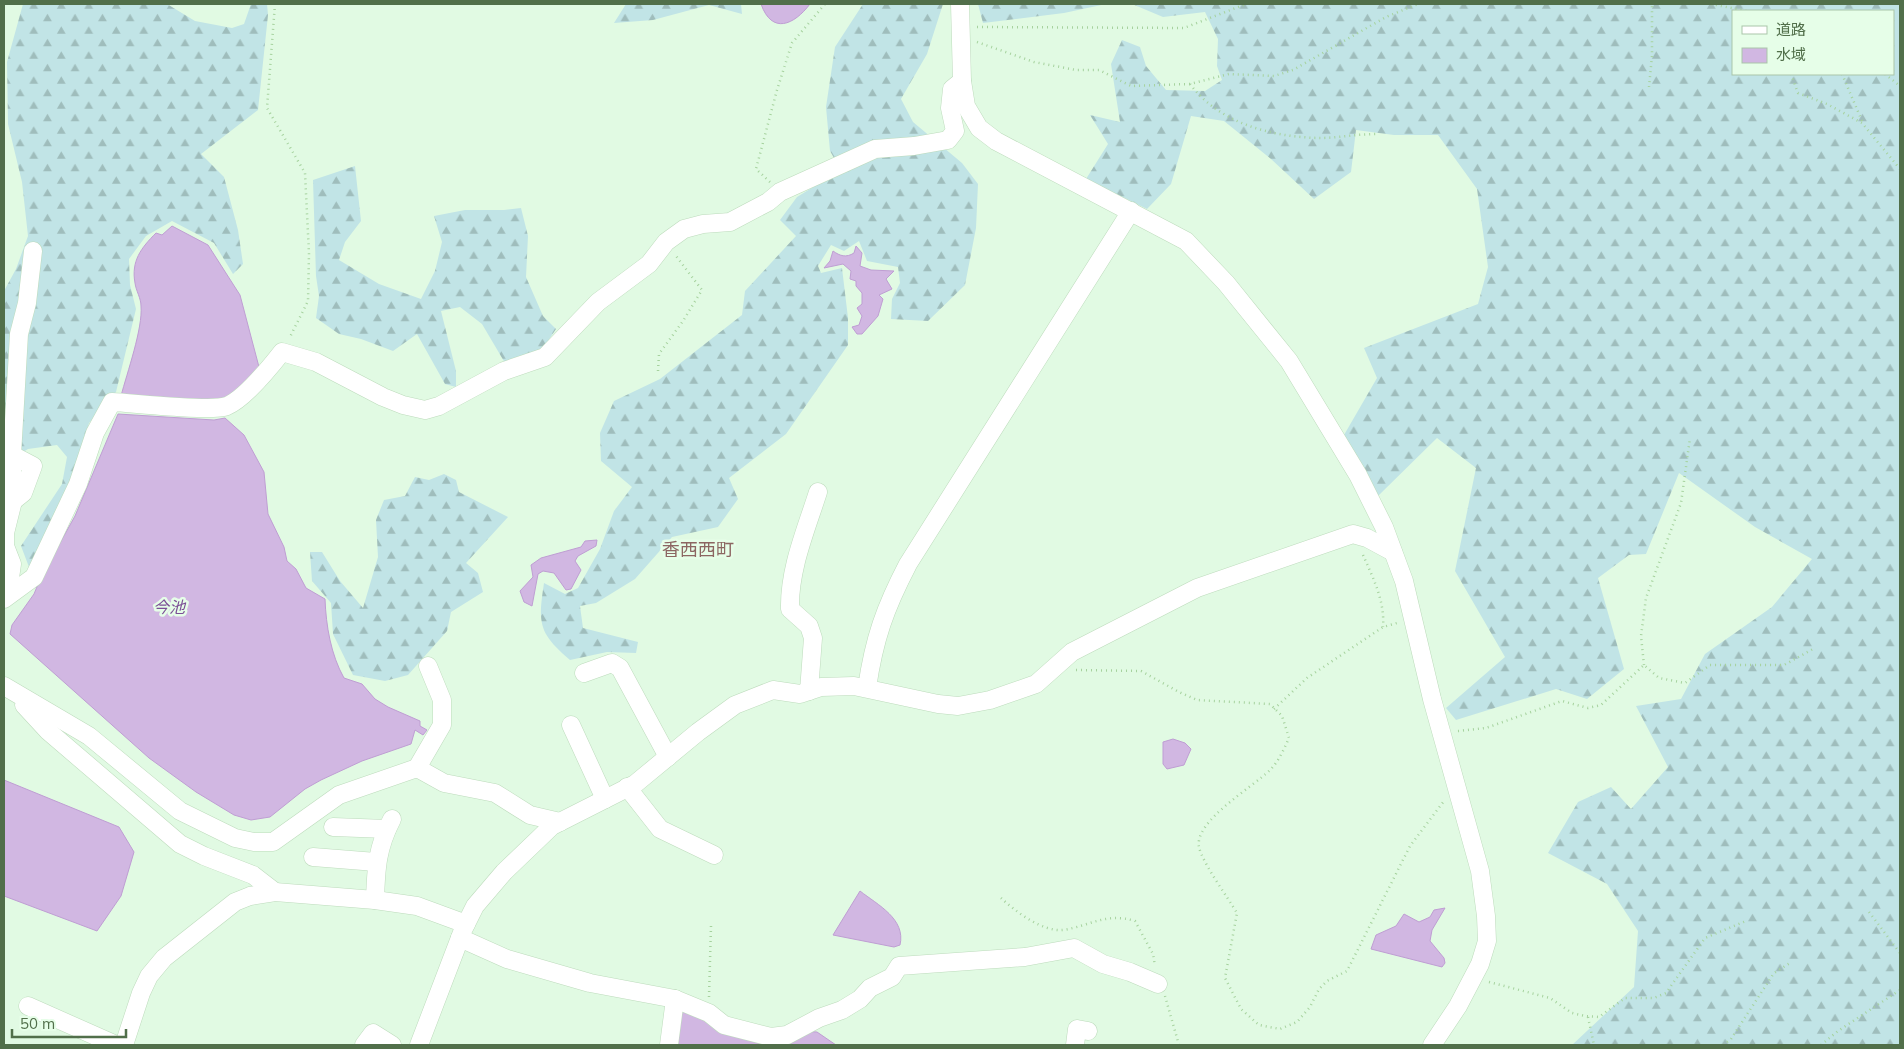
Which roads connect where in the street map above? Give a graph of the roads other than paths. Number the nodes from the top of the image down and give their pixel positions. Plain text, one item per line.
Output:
1 (960, 4) edge
2 (962, 81) junction
3 (1131, 211) junction
4 (33, 251) dead end
5 (8, 449) edge
6 (818, 492) dead end
7 (1393, 552) junction
8 (4, 589) edge
9 (4, 599) edge
10 (428, 666) dead end
11 (584, 673) dead end
12 (6, 687) edge
13 (867, 688) junction
14 (809, 691) junction
15 (571, 725) dead end
16 (668, 757) junction
17 (417, 768) junction
18 (627, 788) junction
19 (605, 799) junction
20 (560, 822) junction
21 (333, 826) dead end
22 (714, 855) dead end
23 (314, 857) dead end
24 (376, 862) junction
25 (275, 892) junction
26 (375, 900) junction
27 (463, 931) junction
28 (1158, 984) dead end
29 (675, 999) junction
30 (28, 1006) dead end
31 (1088, 1031) dead end
32 (116, 1045) edge
33 (124, 1045) edge
34 (364, 1045) edge
35 (392, 1045) edge
36 (420, 1045) edge
37 (669, 1045) edge
38 (1075, 1045) edge
39 (1432, 1045) edge

1 - 2 street
2 - 3 street
2 - 9 street
3 - 7 street
3 - 13 street
4 - 5 street
5 - 8 street
6 - 14 street
7 - 13 street
7 - 39 street
10 - 17 street
11 - 16 street
12 - 17 street
12 - 25 street
13 - 14 street
14 - 16 street
15 - 19 street
16 - 18 street
17 - 20 street
18 - 19 street
18 - 22 street
19 - 20 street
20 - 27 street
21 - 24 street
23 - 24 street
24 - 26 street
25 - 26 street
25 - 33 street
26 - 27 street
27 - 29 street
27 - 36 street
28 - 29 street
29 - 37 street
30 - 32 street
31 - 38 street
34 - 35 street

